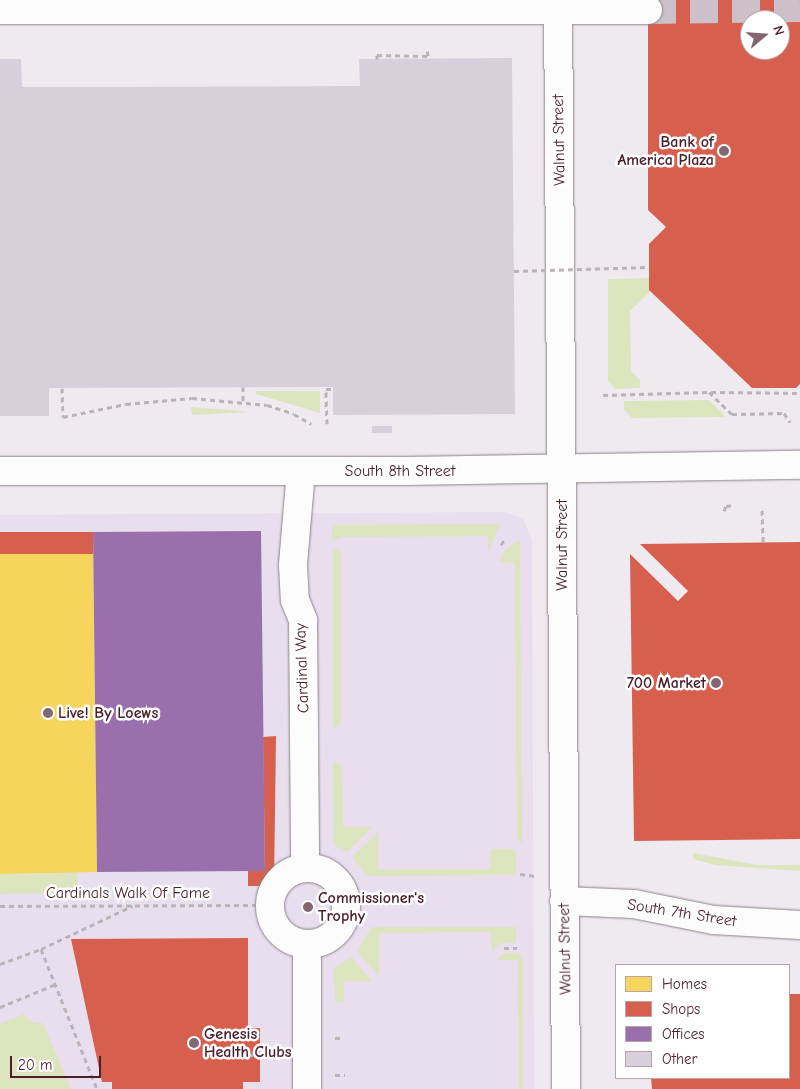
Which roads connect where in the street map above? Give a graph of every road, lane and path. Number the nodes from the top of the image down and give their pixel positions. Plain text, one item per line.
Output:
1 (558, 6) edge
2 (637, 7) tunnel mouth
3 (0, 10) edge
4 (428, 48) dead end
5 (377, 59) dead end
6 (649, 267) dead end
7 (514, 271) dead end
8 (242, 387) dead end
9 (62, 388) dead end
10 (332, 389) dead end
11 (710, 392) junction
12 (800, 393) edge
13 (603, 395) dead end
14 (243, 401) junction
15 (790, 422) dead end
16 (311, 424) dead end
17 (326, 424) dead end
18 (800, 465) edge
19 (562, 469) junction
20 (0, 471) edge
21 (301, 471) junction
22 (735, 505) dead end
23 (762, 510) dead end
24 (724, 511) dead end
25 (505, 539) dead end
26 (763, 542) dead end
27 (501, 545) dead end
28 (305, 867) junction
29 (564, 901) junction
30 (134, 905) junction
31 (255, 905) dead end
32 (0, 906) edge
33 (800, 925) edge
34 (307, 944) junction
35 (504, 948) dead end
36 (517, 948) dead end
37 (42, 949) junction
38 (0, 964) edge
39 (56, 984) junction
40 (0, 1006) edge
41 (248, 1055) dead end
42 (270, 1055) dead end
43 (97, 1089) edge
44 (307, 1089) edge
45 (566, 1089) edge

1 - 2 street
1 - 3 street
1 - 19 street, Walnut Street
4 - 5 path
6 - 7 path, bridge
8 - 14 path
9 - 14 path
10 - 17 path
11 - 12 path
11 - 13 path
11 - 15 path
14 - 16 path
18 - 19 street, South 8th Street
19 - 21 street, South 8th Street
19 - 29 street, Walnut Street
20 - 21 street, South 8th Street
21 - 28 street, Cardinal Way
22 - 24 path
23 - 26 path
25 - 27 path
28 - 34 street
28 - 34 street
29 - 33 street, South 7th Street
29 - 45 street, Walnut Street
30 - 31 path, Cardinals Walk Of Fame
30 - 32 path, Cardinals Walk Of Fame
30 - 37 path
34 - 44 street
35 - 36 path
37 - 38 path
37 - 39 path
39 - 40 path
39 - 43 path
41 - 42 path

